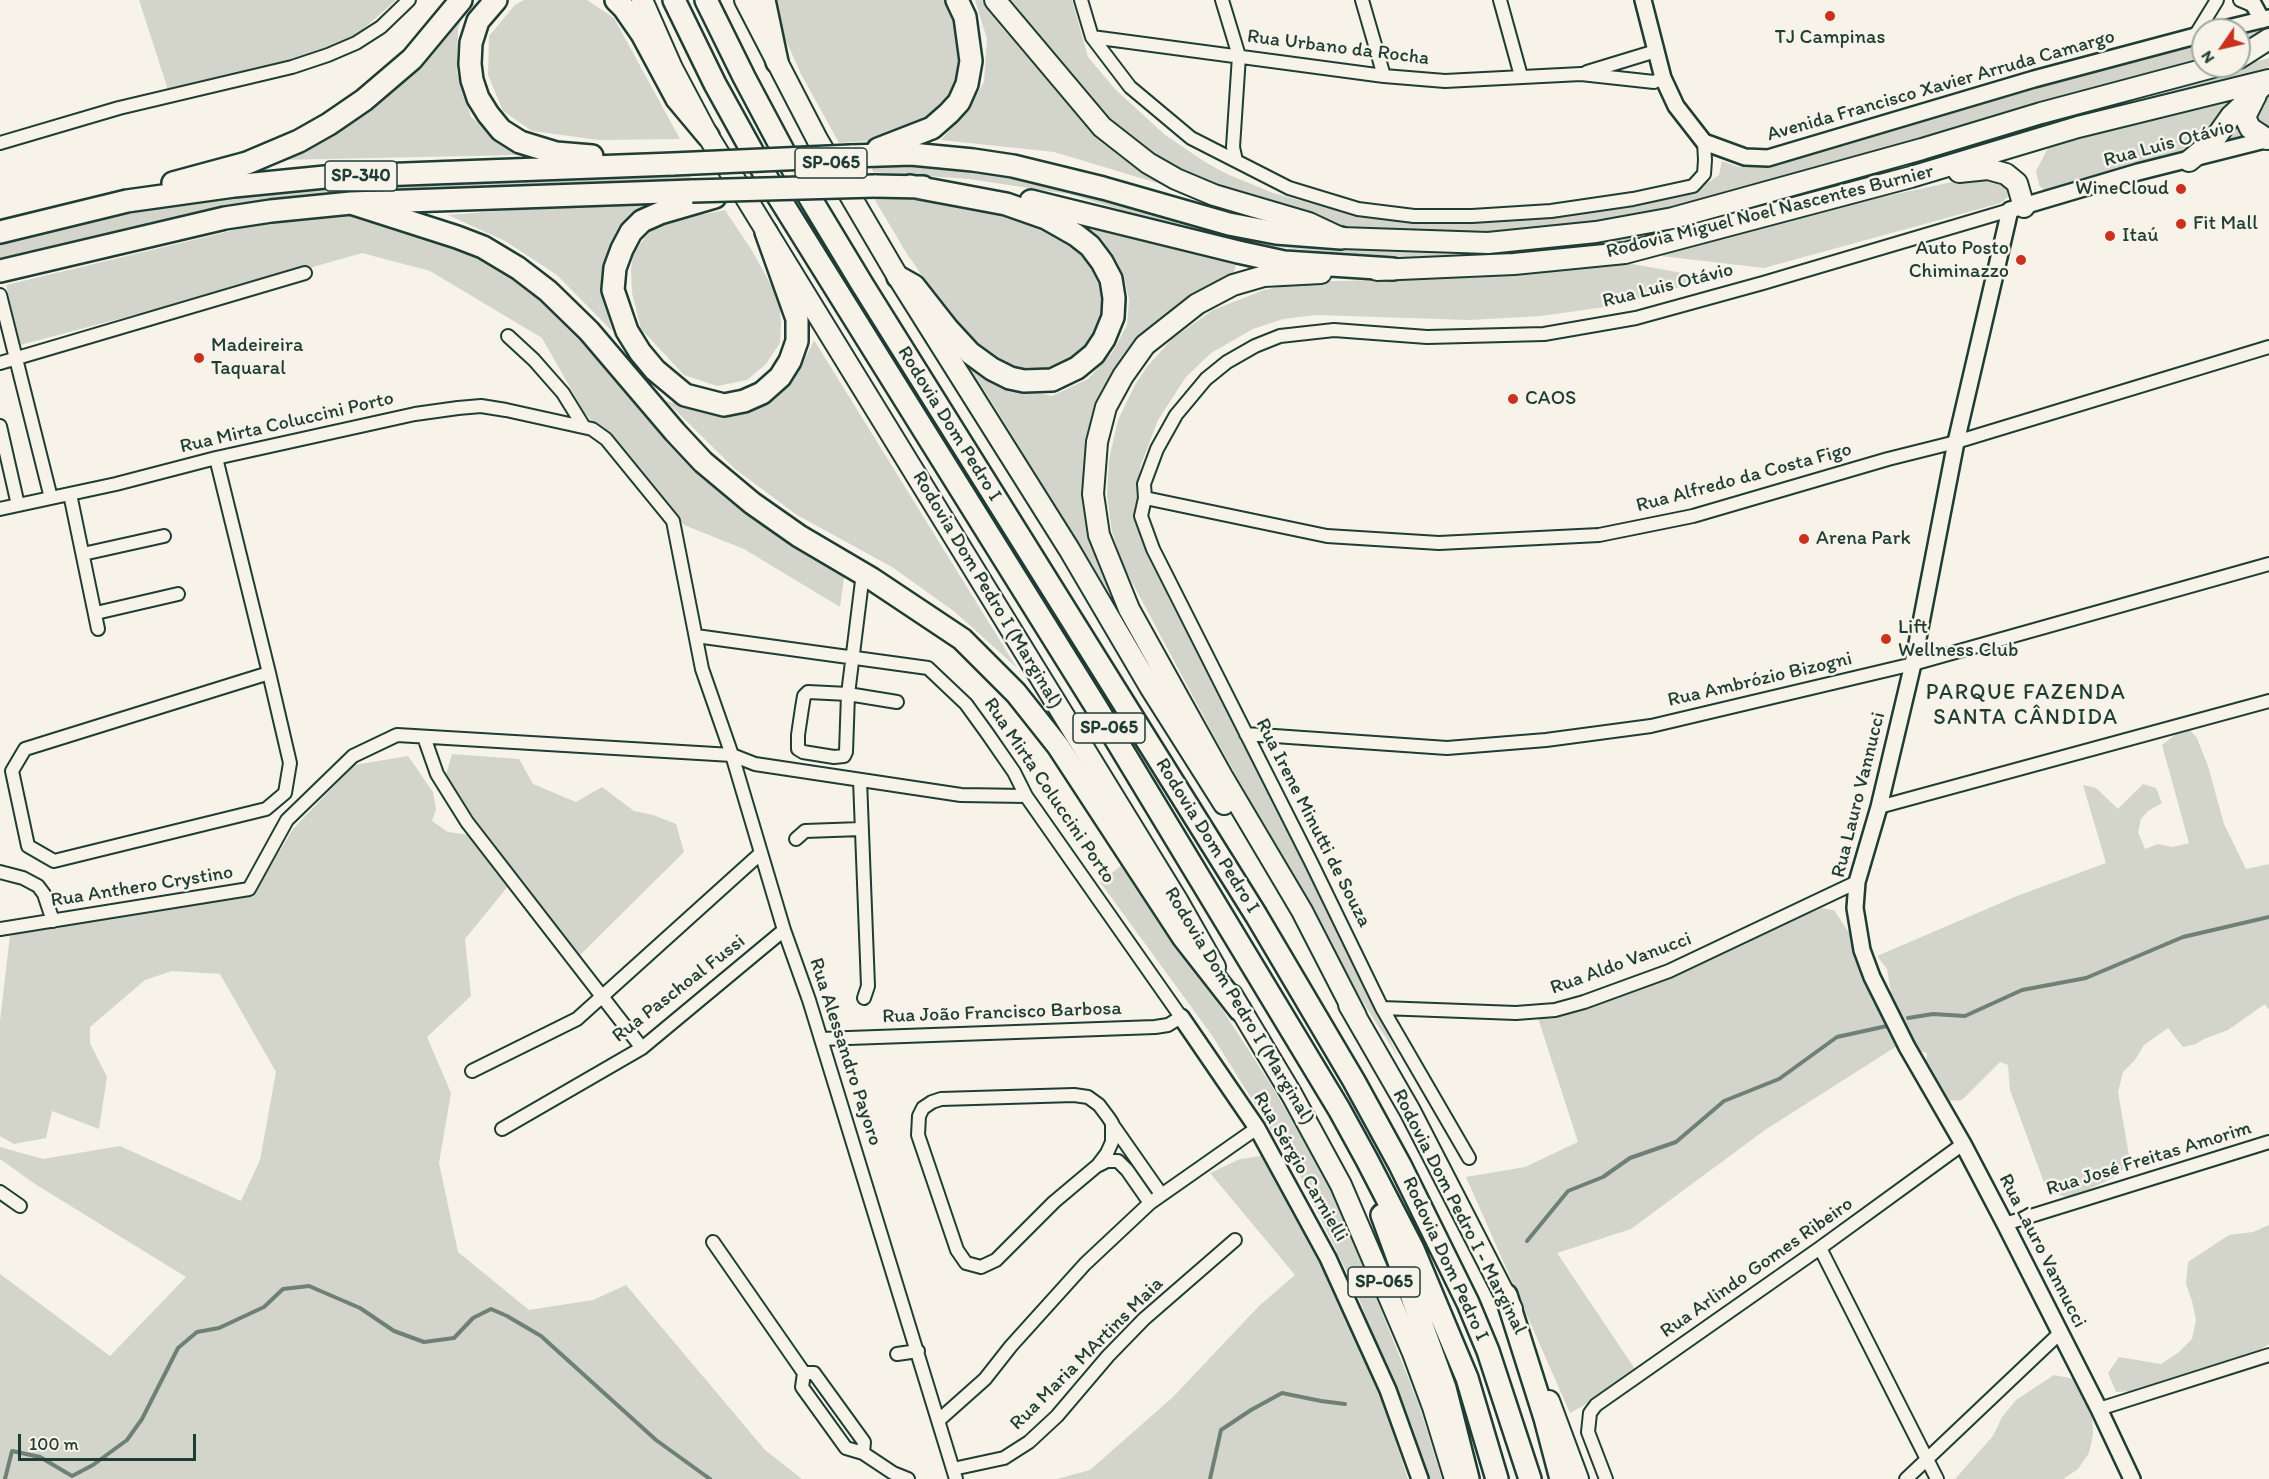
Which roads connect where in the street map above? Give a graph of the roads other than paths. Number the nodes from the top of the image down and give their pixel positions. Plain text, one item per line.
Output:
1 (409, 0) edge
2 (461, 0) edge
3 (496, 0) edge
4 (616, 0) edge
5 (642, 0) edge
6 (674, 0) edge
7 (706, 0) edge
8 (745, 0) edge
9 (764, 0) edge
10 (957, 0) edge
11 (995, 0) edge
12 (1081, 0) edge
13 (1222, 0) edge
14 (1362, 0) edge
15 (1500, 0) edge
16 (1642, 0) edge
17 (2248, 2) edge
18 (2215, 4) edge
19 (2208, 18) edge
20 (2266, 19) edge
21 (2251, 23) edge
22 (1092, 37) junction
23 (2191, 37) edge
24 (2269, 39) edge
25 (1656, 51) junction
26 (2251, 51) edge
27 (2269, 52) edge
28 (1239, 56) junction
29 (2251, 56) edge
30 (777, 62) junction
31 (2191, 73) edge
32 (1581, 74) junction
33 (1384, 76) junction
34 (1521, 76) junction
35 (1663, 78) junction
36 (2265, 84) edge
37 (708, 136) junction
38 (2268, 139) edge
39 (1704, 142) junction
40 (0, 143) edge
41 (851, 156) junction
42 (1236, 161) junction
43 (2189, 161) junction
44 (673, 164) junction
45 (1911, 177) junction
46 (909, 186) junction
47 (736, 190) junction
48 (351, 203) junction
49 (2017, 208) junction
50 (52, 219) junction
51 (0, 232) edge
52 (766, 232) junction
53 (1341, 238) junction
54 (1393, 269) junction
55 (0, 271) edge
56 (305, 273) dead end
57 (898, 277) junction
58 (0, 295) edge
59 (508, 336) dead end
60 (2269, 347) edge
61 (17, 359) junction
62 (0, 363) edge
63 (0, 426) edge
64 (584, 427) junction
65 (1956, 442) junction
66 (216, 458) junction
67 (70, 494) junction
68 (51, 498) junction
69 (1145, 498) junction
70 (18, 505) junction
71 (0, 509) edge
72 (164, 536) dead end
73 (83, 554) junction
74 (2269, 564) edge
75 (863, 573) junction
76 (178, 594) dead end
77 (96, 613) junction
78 (98, 629) dead end
79 (696, 636) junction
80 (854, 658) junction
81 (1913, 664) junction
82 (269, 673) junction
83 (848, 694) junction
84 (2269, 700) edge
85 (897, 702) dead end
86 (1246, 734) junction
87 (424, 737) junction
88 (732, 755) junction
89 (860, 780) junction
90 (1026, 796) junction
91 (1879, 807) junction
92 (861, 829) junction
93 (796, 839) dead end
94 (761, 853) junction
95 (0, 872) edge
96 (1857, 882) junction
97 (53, 921) junction
98 (0, 929) edge
99 (784, 930) junction
100 (602, 997) junction
101 (864, 998) dead end
102 (1382, 1008) junction
103 (1240, 1010) junction
104 (1356, 1016) junction
105 (1181, 1017) junction
106 (821, 1039) junction
107 (642, 1048) junction
108 (472, 1071) dead end
109 (1339, 1109) junction
110 (1112, 1123) junction
111 (1257, 1128) junction
112 (502, 1129) dead end
113 (2269, 1142) edge
114 (1963, 1144) junction
115 (1469, 1158) dead end
116 (1098, 1165) junction
117 (0, 1192) edge
118 (1161, 1194) junction
119 (1150, 1203) junction
120 (20, 1206) dead end
121 (2005, 1224) junction
122 (1235, 1240) dead end
123 (713, 1242) dead end
124 (1820, 1248) junction
125 (1506, 1295) junction
126 (2061, 1332) junction
127 (918, 1351) junction
128 (897, 1354) dead end
129 (2269, 1355) edge
130 (804, 1373) junction
131 (2099, 1409) junction
132 (939, 1420) junction
133 (863, 1454) junction
134 (1928, 1459) junction
135 (954, 1474) edge
136 (908, 1479) edge
137 (1420, 1479) edge
138 (1455, 1479) edge
139 (1468, 1479) edge
140 (1497, 1479) edge
141 (1530, 1479) edge
142 (1561, 1479) edge
143 (1578, 1479) edge
144 (1606, 1479) edge
145 (1906, 1479) edge
146 (1937, 1479) edge
147 (2132, 1479) edge

1 - 40 street
2 - 50 highway
3 - 44 highway
4 - 37 highway
5 - 37 highway, Rodovia Dom Pedro I (Marginal) / SP-065
6 - 109 highway, Rodovia Dom Pedro I / SP-065
7 - 141 highway, Rodovia Dom Pedro I / SP-065
8 - 30 highway, SP-065
9 - 30 highway, SP-065
10 - 41 highway, SP-065
11 - 53 highway
12 - 22 street
13 - 28 street
14 - 33 street
15 - 34 street
16 - 25 street
17 - 20 street
18 - 19 street
20 - 21 street
22 - 28 street, Rua Urbano da Rocha
22 - 42 street
23 - 39 street, Avenida Francisco Xavier Arruda Camargo
24 - 26 highway
25 - 32 street, Rua Urbano da Rocha
25 - 35 street
27 - 29 highway
28 - 33 street, Rua Urbano da Rocha
28 - 42 street
30 - 57 highway, SP-065
31 - 53 highway, Rodovia Miguel Noel Nascentes Burnier
32 - 34 street, Rua Urbano da Rocha
32 - 35 street, Rua Urbano da Rocha
33 - 34 street, Rua Urbano da Rocha
35 - 39 street
36 - 38 highway
36 - 43 highway
36 - 45 highway, Rodovia Miguel Noel Nascentes Burnier
37 - 52 highway, Rodovia Dom Pedro I (Marginal) / SP-065
38 - 43 street, Rua Luis Otávio
39 - 42 street
41 - 44 highway, Rodovia Miguel Noel Nascentes Burnier, bridge
41 - 53 highway, Rodovia Miguel Noel Nascentes Burnier
43 - 49 street, Rua Luis Otávio
44 - 50 highway, SP-340
45 - 49 highway
45 - 54 highway, Rodovia Miguel Noel Nascentes Burnier
46 - 47 highway, Rodovia Miguel Noel Nascentes Burnier, bridge
46 - 54 highway, Rodovia Miguel Noel Nascentes Burnier
46 - 57 highway
47 - 48 highway, Rodovia Miguel Noel Nascentes Burnier / SP-340, bridge
47 - 52 highway
48 - 55 highway, SP-340
48 - 75 highway
49 - 65 street, Rua Lauro Vannucci
49 - 69 street, Rua Luis Otávio
50 - 51 highway, SP-340
52 - 103 highway, Rodovia Dom Pedro I (Marginal) / SP-065
54 - 104 highway
56 - 61 street
57 - 104 highway, SP-065
58 - 61 street
59 - 64 street
60 - 65 street, Rua Alfredo da Costa Figo
61 - 62 street
61 - 68 street
63 - 70 street
64 - 66 street, Rua Mirta Coluccini Porto
64 - 79 street, Rua Alessandro Payoro
65 - 69 street, Rua Alfredo da Costa Figo
65 - 81 street, Rua Lauro Vannucci
66 - 67 street, Rua Mirta Coluccini Porto
66 - 82 street
67 - 68 street, Rua Mirta Coluccini Porto
67 - 73 street
68 - 70 street, Rua Mirta Coluccini Porto
69 - 86 street, Rua Irene Minutti de Souza
70 - 71 street, Rua Mirta Coluccini Porto
72 - 73 street
73 - 77 street
74 - 81 street, Rua Ambrózio Bizogni
75 - 80 street
75 - 103 highway
76 - 77 street
77 - 78 street
79 - 80 street, Rua Mirta Coluccini Porto
79 - 88 street, Rua Alessandro Payoro
80 - 83 street
80 - 90 street, Rua Mirta Coluccini Porto
81 - 86 street, Rua Ambrózio Bizogni
81 - 91 street, Rua Lauro Vannucci
82 - 82 street
83 - 83 street
83 - 85 street
84 - 91 street
86 - 102 street, Rua Irene Minutti de Souza
87 - 88 street
87 - 97 street, Rua Anthero Crystino
87 - 100 street
88 - 89 street
88 - 94 street, Rua Alessandro Payoro
89 - 90 street
89 - 92 street
90 - 105 street, Rua Mirta Coluccini Porto
91 - 96 street, Rua Lauro Vannucci
92 - 93 street
92 - 101 street
94 - 99 street, Rua Alessandro Payoro
94 - 100 street
95 - 97 street
96 - 102 street, Rua Aldo Vanucci
96 - 114 street, Rua Lauro Vannucci
97 - 98 street, Rua Anthero Crystino
99 - 106 street, Rua Alessandro Payoro
99 - 107 street, Rua Paschoal Fussi
100 - 107 street
100 - 108 street
102 - 115 street, Rua Irene Minutti de Souza
103 - 138 highway, Rodovia Dom Pedro I (Marginal) / SP-065
104 - 125 highway, Rodovia Dom Pedro I - Marginal
105 - 106 street, Rua João Francisco Barbosa
105 - 111 street, Rua Sérgio Carnielli
106 - 127 street, Rua Alessandro Payoro
107 - 112 street, Rua Paschoal Fussi
109 - 139 highway
109 - 140 highway, Rodovia Dom Pedro I / SP-065
110 - 116 street
110 - 116 street
110 - 118 street
111 - 118 street
111 - 137 street, Rua Sérgio Carnielli
113 - 121 street, Rua José Freitas Amorim
114 - 121 street, Rua Lauro Vannucci
114 - 124 street, Rua Arlindo Gomes Ribeiro
116 - 119 street
117 - 120 street
118 - 119 street
119 - 132 street
121 - 126 street, Rua Lauro Vannucci
122 - 135 street, Rua Maria MArtins Maia
123 - 130 street
124 - 134 street
124 - 144 street, Rua Arlindo Gomes Ribeiro
125 - 142 highway
125 - 143 highway, Rodovia Dom Pedro I - Marginal
126 - 131 street, Rua Lauro Vannucci
126 - 134 street
127 - 128 street
127 - 132 street, Rua Alessandro Payoro
129 - 131 street
130 - 133 street
130 - 133 street
131 - 147 street, Rua Lauro Vannucci
132 - 135 street, Rua Alessandro Payoro
133 - 136 street
134 - 145 street
134 - 146 street

